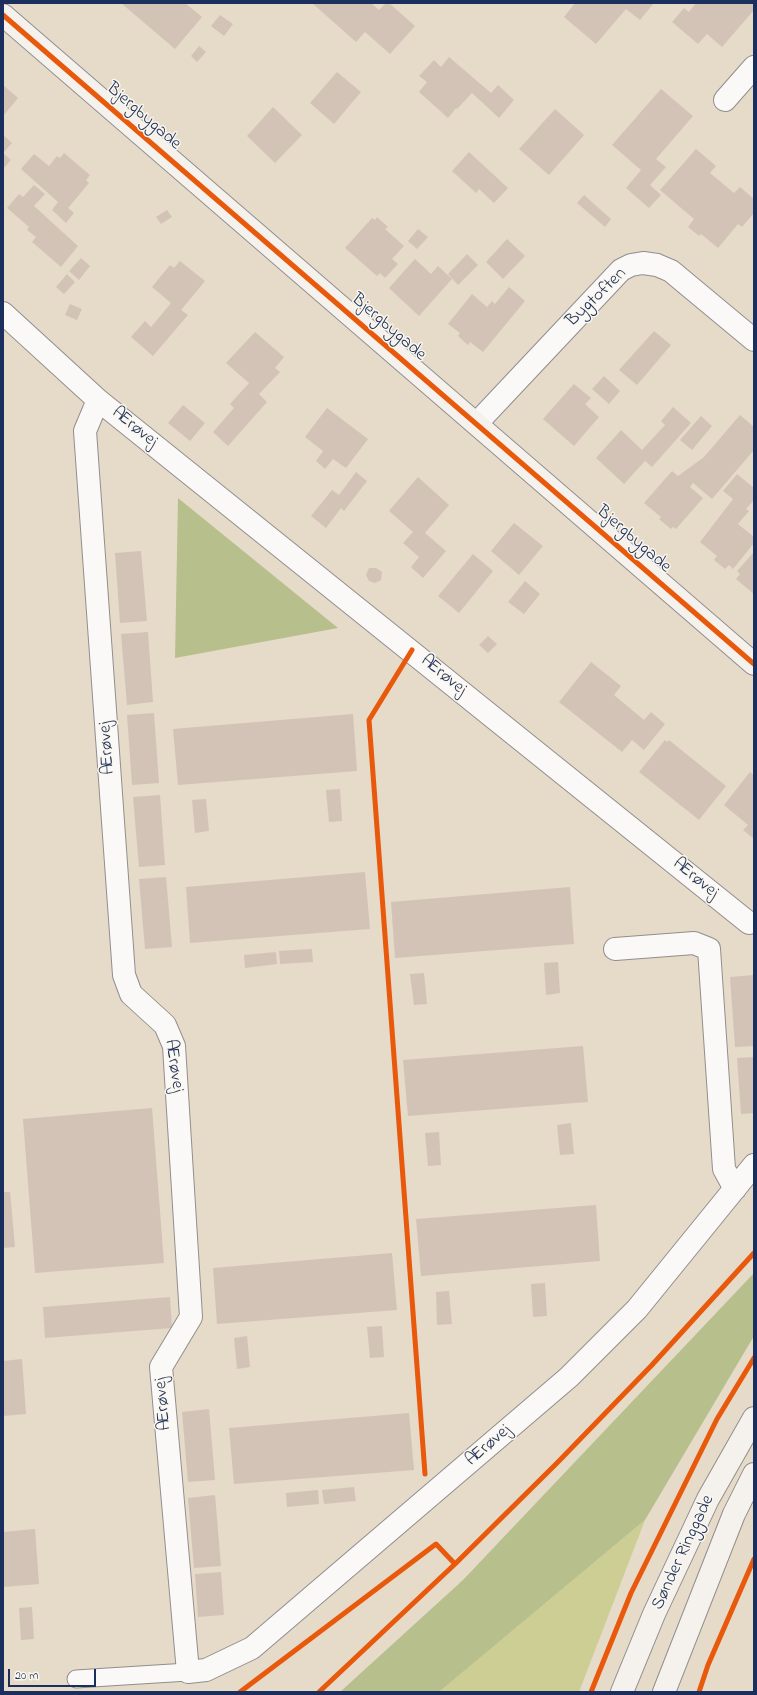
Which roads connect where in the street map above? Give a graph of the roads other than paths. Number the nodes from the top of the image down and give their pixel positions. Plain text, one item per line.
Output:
1 (3, 15) edge
2 (754, 67) edge
3 (725, 100) dead end
4 (3, 312) edge
5 (754, 340) edge
6 (98, 400) junction
7 (477, 423) junction
8 (754, 664) edge
9 (749, 922) dead end
10 (614, 949) dead end
11 (754, 1165) edge
12 (735, 1189) junction
13 (754, 1418) edge
14 (754, 1474) edge
15 (188, 1672) junction
16 (76, 1679) dead end
17 (622, 1692) edge
18 (664, 1692) edge

1 - 7 street, Bjergbygade
2 - 3 street
4 - 6 street, Ærøvej
5 - 7 street, Bygtoften
6 - 9 street, Ærøvej
6 - 15 street, Ærøvej
7 - 8 street, Bjergbygade
10 - 12 street
11 - 12 street, Ærøvej
12 - 15 street, Ærøvej
13 - 17 street, Sønder Ringgade
14 - 18 street, Sønder Ringgade
15 - 16 lane, Ærøvej

